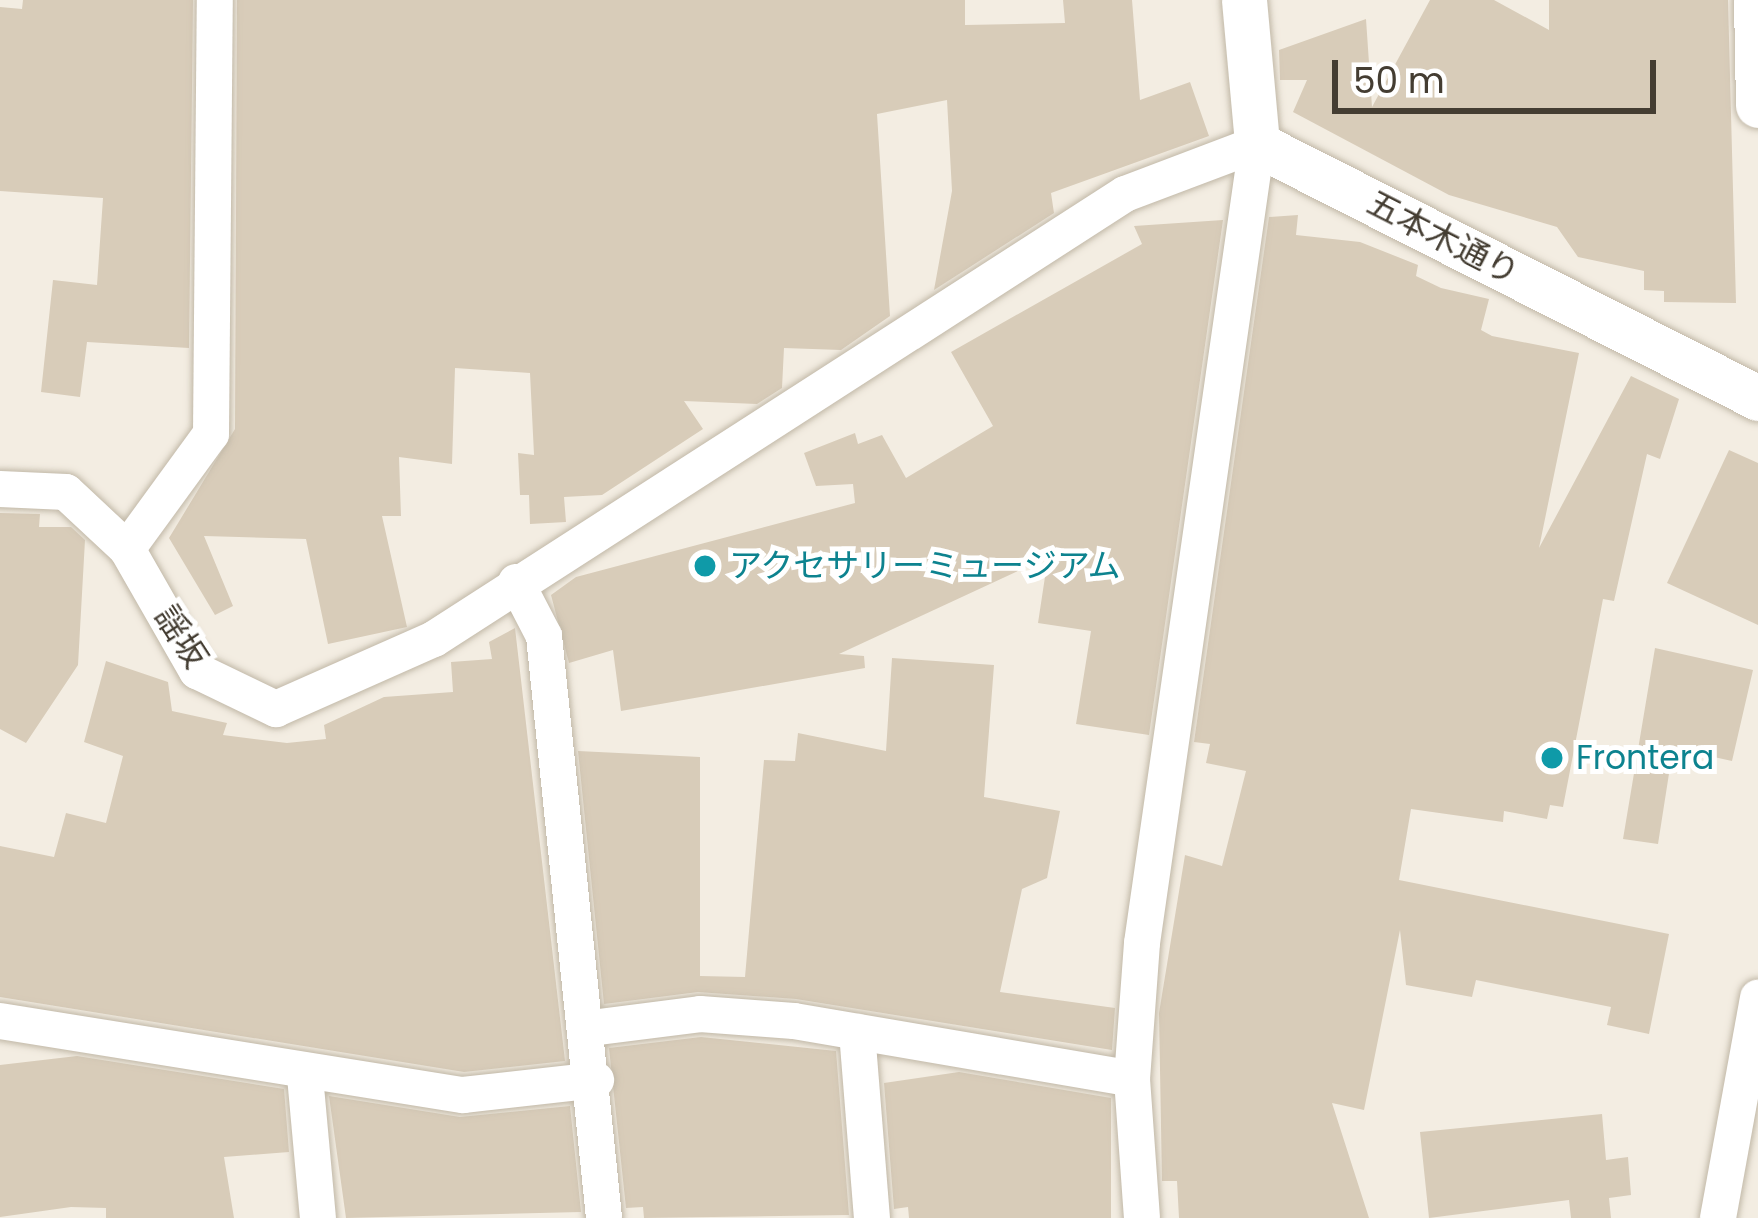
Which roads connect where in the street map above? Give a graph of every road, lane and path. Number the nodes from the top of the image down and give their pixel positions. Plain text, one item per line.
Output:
1 (215, 0) edge
2 (1244, 0) edge
3 (1756, 0) edge
4 (1758, 106) edge
5 (1257, 144) junction
6 (1758, 398) edge
7 (0, 489) edge
8 (127, 549) junction
9 (516, 582) junction
10 (1758, 998) edge
11 (0, 1021) edge
12 (591, 1028) junction
13 (857, 1032) junction
14 (305, 1076) junction
15 (1132, 1079) junction
16 (596, 1080) junction
17 (318, 1218) edge
18 (604, 1218) edge
19 (872, 1218) edge
20 (1142, 1218) edge
21 (1718, 1218) edge

1 - 8 street
2 - 5 street
3 - 4 street
5 - 6 street, 五本木通り
5 - 9 street, 謡坂
5 - 15 street
7 - 8 street, 謡坂
8 - 9 street, 謡坂
9 - 12 street
10 - 21 street
11 - 14 street
12 - 13 street
12 - 16 street
13 - 15 street
13 - 19 street
14 - 16 street
14 - 17 street
15 - 20 street
16 - 18 street

